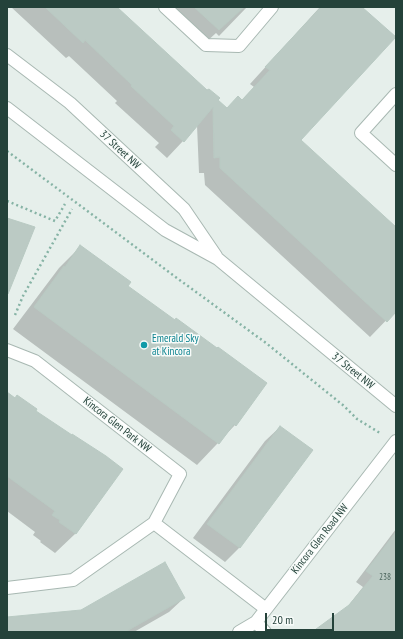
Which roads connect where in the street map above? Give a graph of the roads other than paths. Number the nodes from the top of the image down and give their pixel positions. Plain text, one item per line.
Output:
1 (165, 7) edge
2 (272, 7) edge
3 (7, 55) edge
4 (396, 94) edge
5 (7, 108) edge
6 (396, 165) edge
7 (218, 259) junction
8 (7, 350) edge
9 (396, 406) edge
10 (396, 441) edge
11 (154, 522) junction
12 (7, 588) edge
13 (266, 609) junction
14 (256, 622) junction
15 (239, 632) edge
16 (266, 632) edge

1 - 2 street
3 - 7 street, 37 Street NW
4 - 6 street
5 - 7 street, 37 Street NW
7 - 9 street, 37 Street NW
8 - 11 street, Kincora Glen Park NW
10 - 13 street, Kincora Glen Road NW
11 - 12 street, Kincora Glen Park NW
11 - 13 street
13 - 14 street, Kincora Glen Road NW
14 - 15 street, Kincora Glen Road NW
14 - 16 street

